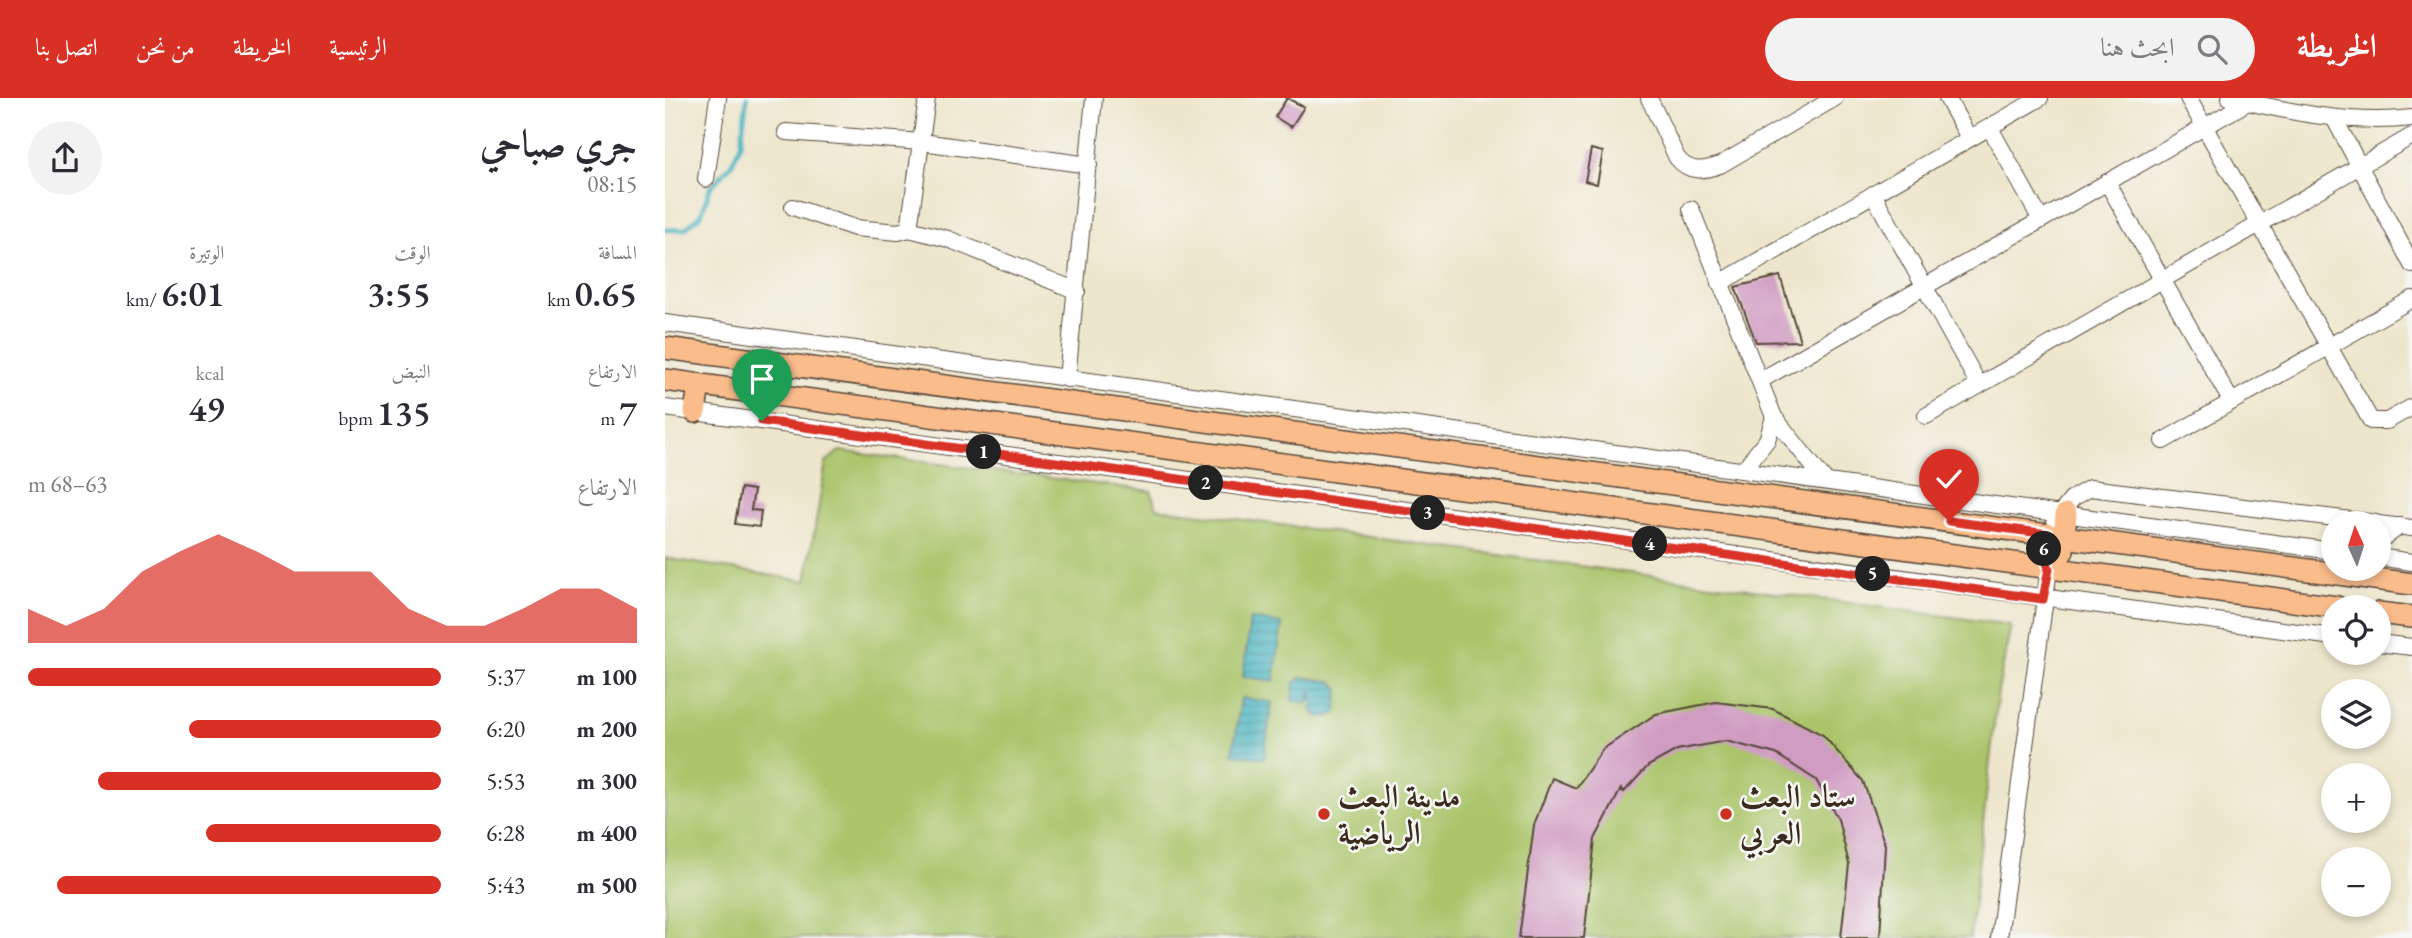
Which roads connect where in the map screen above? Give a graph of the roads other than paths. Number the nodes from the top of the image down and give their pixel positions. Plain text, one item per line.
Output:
1 (718, 98) edge
2 (926, 98) edge
3 (1094, 98) edge
4 (1649, 98) edge
5 (1834, 98) edge
6 (1947, 98) edge
7 (2040, 98) edge
8 (2187, 98) edge
9 (2230, 98) edge
10 (2251, 100) edge
11 (2334, 118) junction
12 (2412, 118) edge
13 (2204, 127) junction
14 (1990, 128) junction
15 (786, 132) dead end
16 (2412, 136) edge
17 (1969, 138) junction
18 (922, 142) junction
19 (1089, 165) junction
20 (2359, 167) junction
21 (706, 179) dead end
22 (2107, 182) junction
23 (1873, 194) junction
24 (793, 207) dead end
25 (1691, 209) dead end
26 (2041, 220) junction
27 (2259, 224) junction
28 (909, 229) junction
29 (2412, 265) edge
30 (2162, 279) junction
31 (1720, 283) junction
32 (1924, 286) junction
33 (1077, 291) junction
34 (2412, 299) edge
35 (665, 323) edge
36 (2328, 346) junction
37 (665, 348) edge
38 (1067, 379) junction
39 (665, 380) edge
40 (1761, 380) junction
41 (699, 385) junction
42 (1979, 385) junction
43 (2231, 401) junction
44 (2412, 407) edge
45 (665, 408) edge
46 (695, 412) junction
47 (1926, 415) dead end
48 (1774, 417) junction
49 (2162, 440) dead end
50 (1743, 470) junction
51 (1825, 481) junction
52 (2062, 514) junction
53 (2321, 516) edge
54 (2056, 535) junction
55 (2321, 549) edge
56 (2391, 559) edge
57 (2412, 562) edge
58 (2049, 569) junction
59 (2412, 584) edge
60 (2043, 599) junction
61 (2321, 605) edge
62 (2391, 615) edge
63 (2412, 617) edge
64 (2321, 635) edge
65 (2391, 645) edge
66 (2412, 647) edge
67 (1999, 938) edge

1 - 21 street
2 - 18 street
3 - 19 street
4 - 5 street
6 - 17 street
7 - 14 street
8 - 13 street
9 - 10 street
10 - 11 street
10 - 13 street
11 - 12 street
11 - 20 street
13 - 22 street
13 - 27 street
14 - 17 street
14 - 26 street
15 - 18 street
16 - 20 street
17 - 23 street
18 - 19 street
18 - 28 street
19 - 33 street
20 - 27 street
20 - 29 street
22 - 26 street
22 - 30 street
23 - 31 street
23 - 32 street
24 - 28 street
25 - 31 street
26 - 32 street
27 - 30 street
27 - 36 street
28 - 33 street
30 - 42 street
30 - 43 street
31 - 40 street
32 - 40 street
32 - 42 street
33 - 38 street
34 - 36 street
35 - 38 street
36 - 43 street
36 - 44 street
37 - 54 main road
38 - 50 street
39 - 41 main road
40 - 48 street
41 - 46 main road
41 - 58 main road
42 - 47 street
43 - 49 street
45 - 46 street
46 - 60 street
48 - 50 street
48 - 51 street
50 - 51 street
51 - 52 street
52 - 53 street
52 - 54 main road
52 - 55 street
54 - 58 main road
54 - 59 main road
56 - 57 street
58 - 60 street
58 - 61 main road
60 - 64 street
60 - 67 street
62 - 63 main road
65 - 66 street

